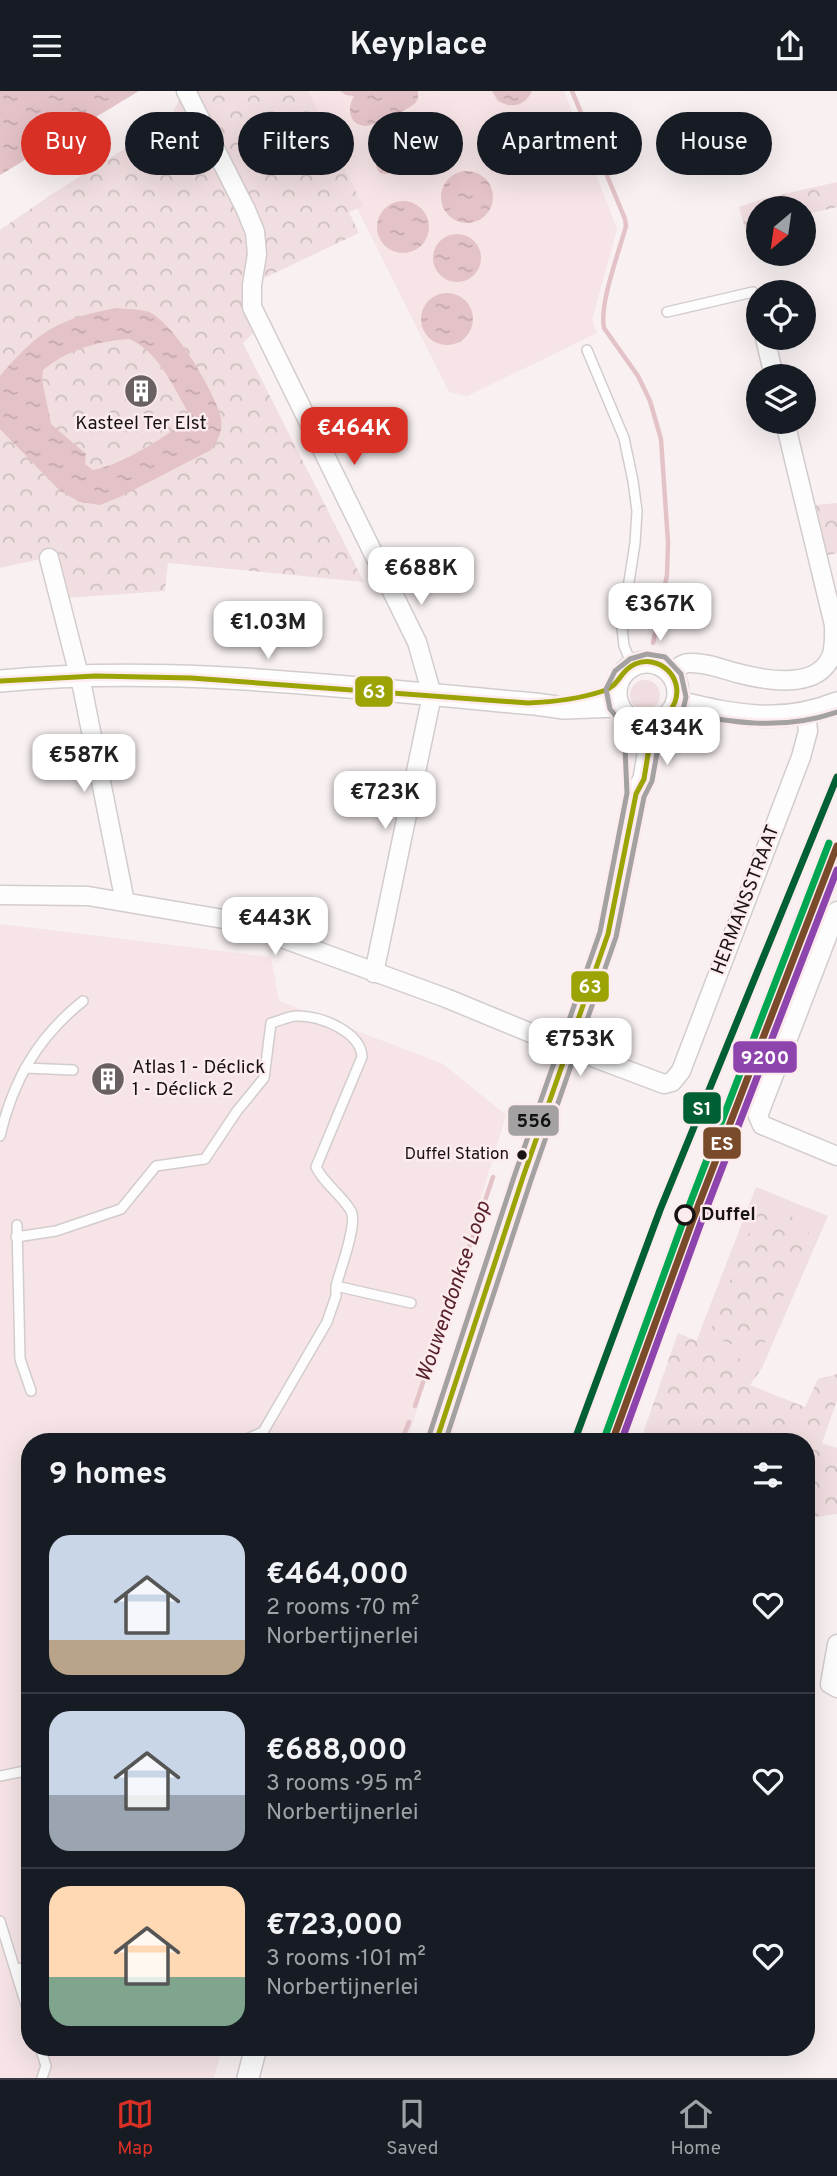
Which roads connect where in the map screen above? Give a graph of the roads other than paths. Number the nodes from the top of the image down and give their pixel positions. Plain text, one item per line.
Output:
1 (186, 91) edge
2 (746, 294) edge
3 (667, 312) dead end
4 (587, 350) dead end
5 (788, 434) edge
6 (49, 558) dead end
7 (632, 665) junction
8 (670, 673) junction
9 (78, 677) junction
10 (0, 681) edge
11 (432, 695) junction
12 (617, 695) junction
13 (677, 702) junction
14 (837, 703) edge
15 (806, 713) junction
16 (643, 723) junction
17 (0, 895) edge
18 (125, 902) junction
19 (837, 911) edge
20 (374, 973) junction
21 (83, 1002) dead end
22 (569, 1048) junction
23 (25, 1068) junction
24 (73, 1070) dead end
25 (0, 1136) edge
26 (837, 1156) edge
27 (17, 1225) dead end
28 (16, 1237) junction
29 (336, 1286) junction
30 (411, 1303) dead end
31 (31, 1391) dead end
32 (259, 1433) edge
33 (439, 1433) edge
34 (837, 1644) edge
35 (837, 1688) edge
36 (21, 1772) edge
37 (0, 1776) edge
38 (0, 1921) edge
39 (21, 1968) edge
40 (16, 1970) junction
41 (21, 1987) edge
42 (43, 2056) edge
43 (254, 2056) edge
44 (42, 2078) edge
45 (248, 2078) edge

1 - 11 street
2 - 3 lane
4 - 7 lane
5 - 8 street
6 - 9 street
7 - 8 street
7 - 12 street
8 - 13 street
9 - 10 street
9 - 11 street
9 - 18 street
11 - 12 street
11 - 20 street
12 - 16 street
13 - 15 street
13 - 16 street
14 - 15 street
15 - 22 street, HERMANSSTRAAT
16 - 22 street
17 - 18 street
18 - 20 street
19 - 26 street
20 - 22 street
21 - 23 lane
22 - 33 street
23 - 24 lane
23 - 25 lane
27 - 28 lane
28 - 29 lane
28 - 31 lane
29 - 30 lane
29 - 32 lane
34 - 35 street
36 - 37 lane
38 - 40 lane
39 - 40 lane
40 - 41 lane
42 - 44 lane
43 - 45 street

